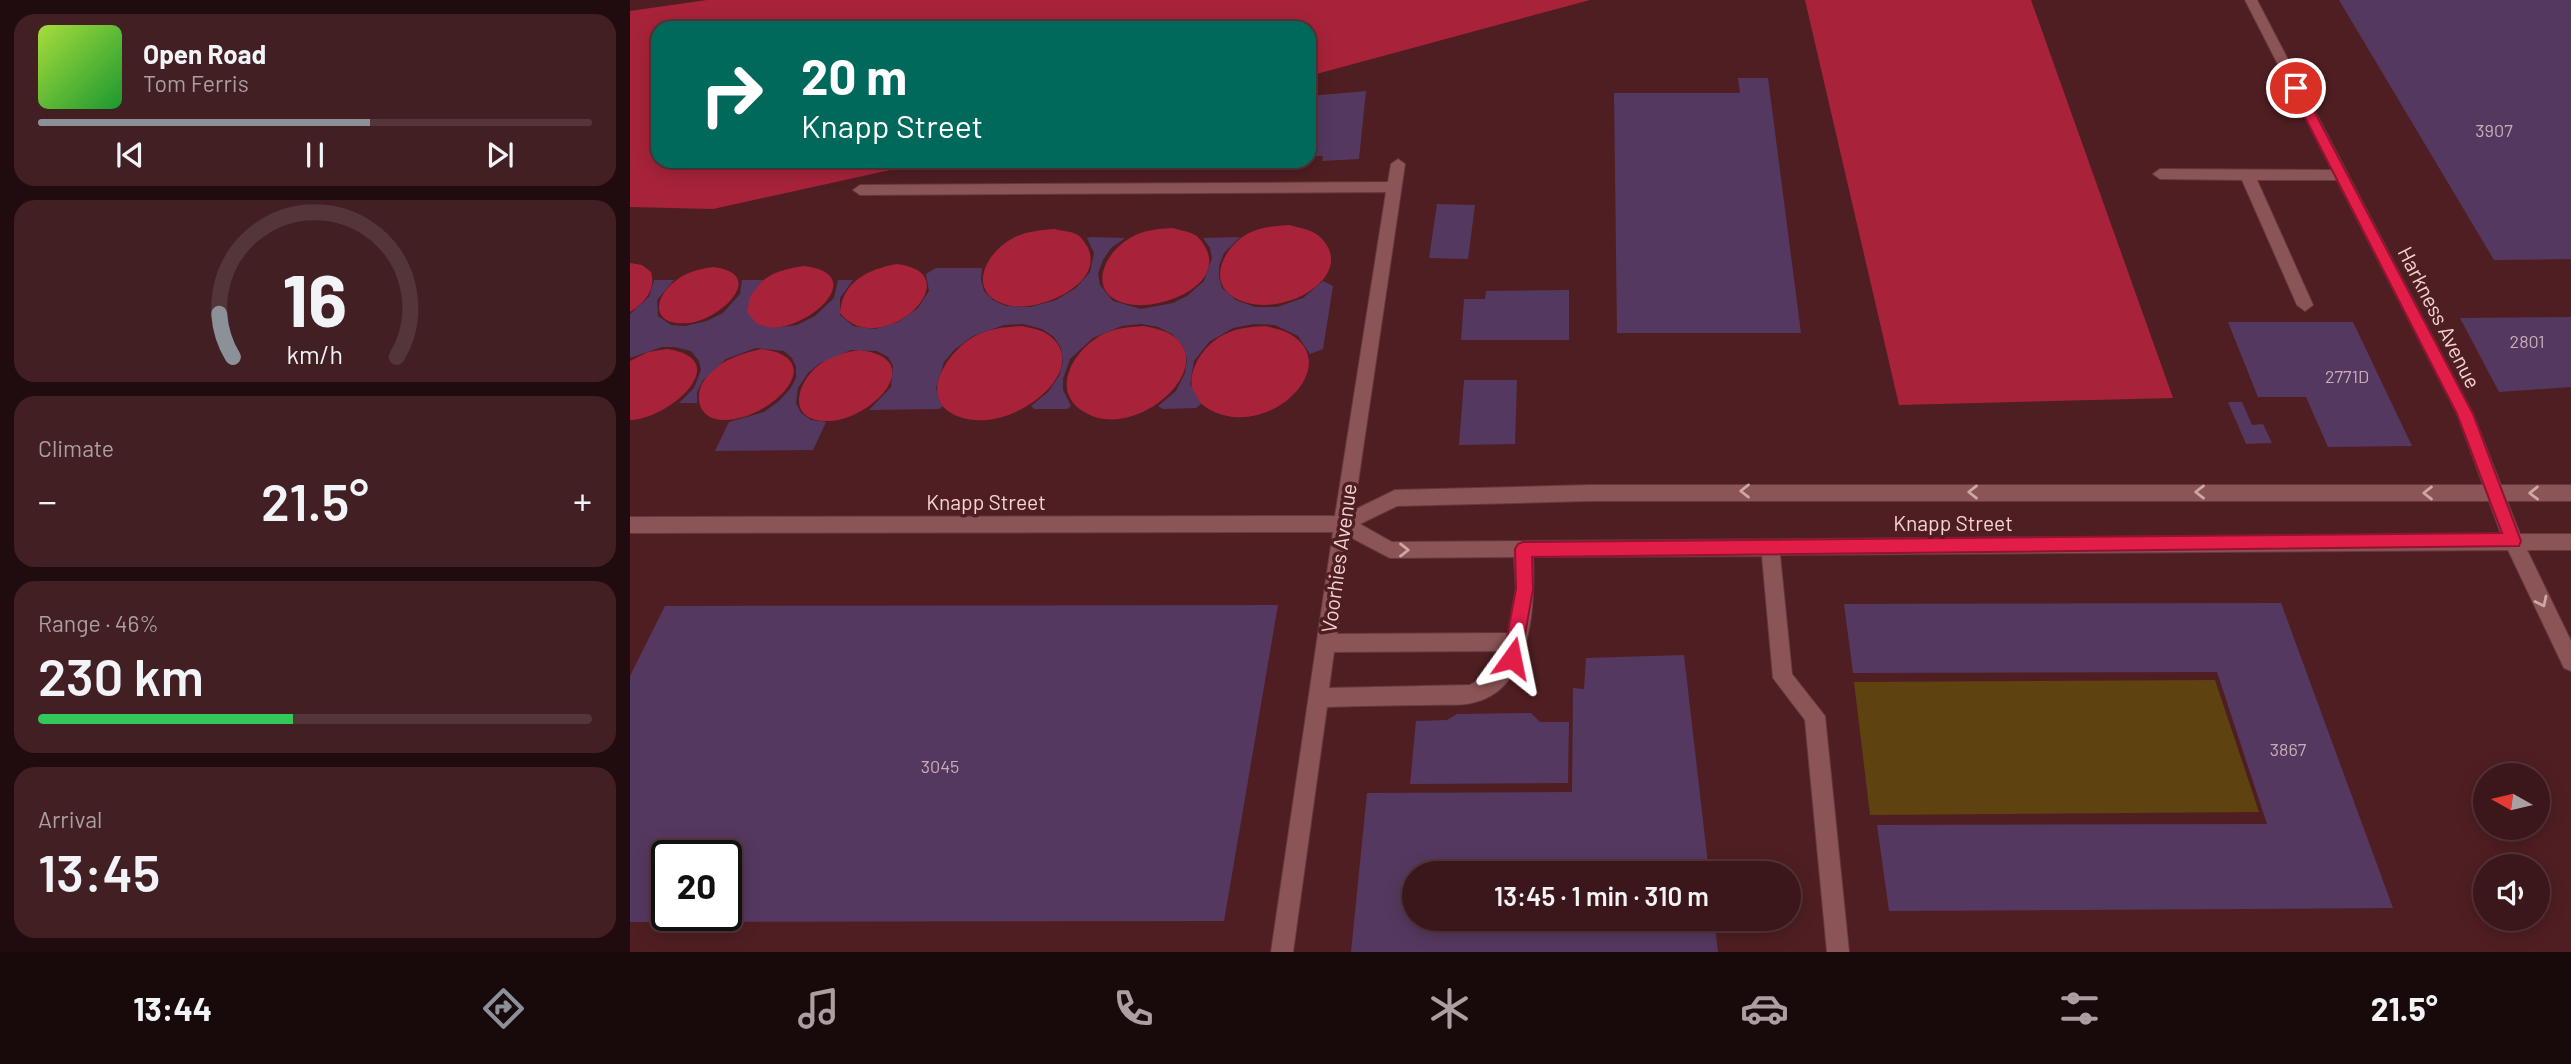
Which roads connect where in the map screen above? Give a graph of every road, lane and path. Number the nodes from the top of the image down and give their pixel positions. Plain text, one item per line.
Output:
1 (2251, 0) edge
2 (1398, 164) dead end
3 (2160, 174) dead end
4 (2247, 174) junction
5 (2341, 175) junction
6 (1395, 187) junction
7 (860, 190) dead end
8 (2305, 305) dead end
9 (2571, 492) edge
10 (2496, 493) junction
11 (1343, 524) junction
12 (630, 525) edge
13 (2513, 541) junction
14 (2571, 541) edge
15 (1770, 546) junction
16 (1523, 549) junction
17 (1516, 642) junction
18 (1326, 643) junction
19 (2571, 663) edge
20 (1318, 698) junction
21 (1282, 952) edge
22 (1838, 952) edge

1 - 5 street, Harkness Avenue
2 - 6 street, Voorhies Avenue
3 - 4 street
4 - 5 street
4 - 8 street
5 - 10 street, Harkness Avenue
6 - 7 street
6 - 11 street, Voorhies Avenue
9 -> 10 street, Knapp Street
10 -> 11 street, Knapp Street
10 - 13 street, Harkness Avenue
11 - 12 street, Knapp Street
11 -> 16 street, Knapp Street
11 - 18 street, Voorhies Avenue
13 - 14 street, Knapp Street
13 - 15 street, Knapp Street
13 -> 19 street, Harkness Avenue
15 - 16 street, Knapp Street
15 - 22 street
16 - 17 street
17 - 18 street
17 - 20 street
18 - 20 street, Voorhies Avenue
20 - 21 street, Voorhies Avenue

